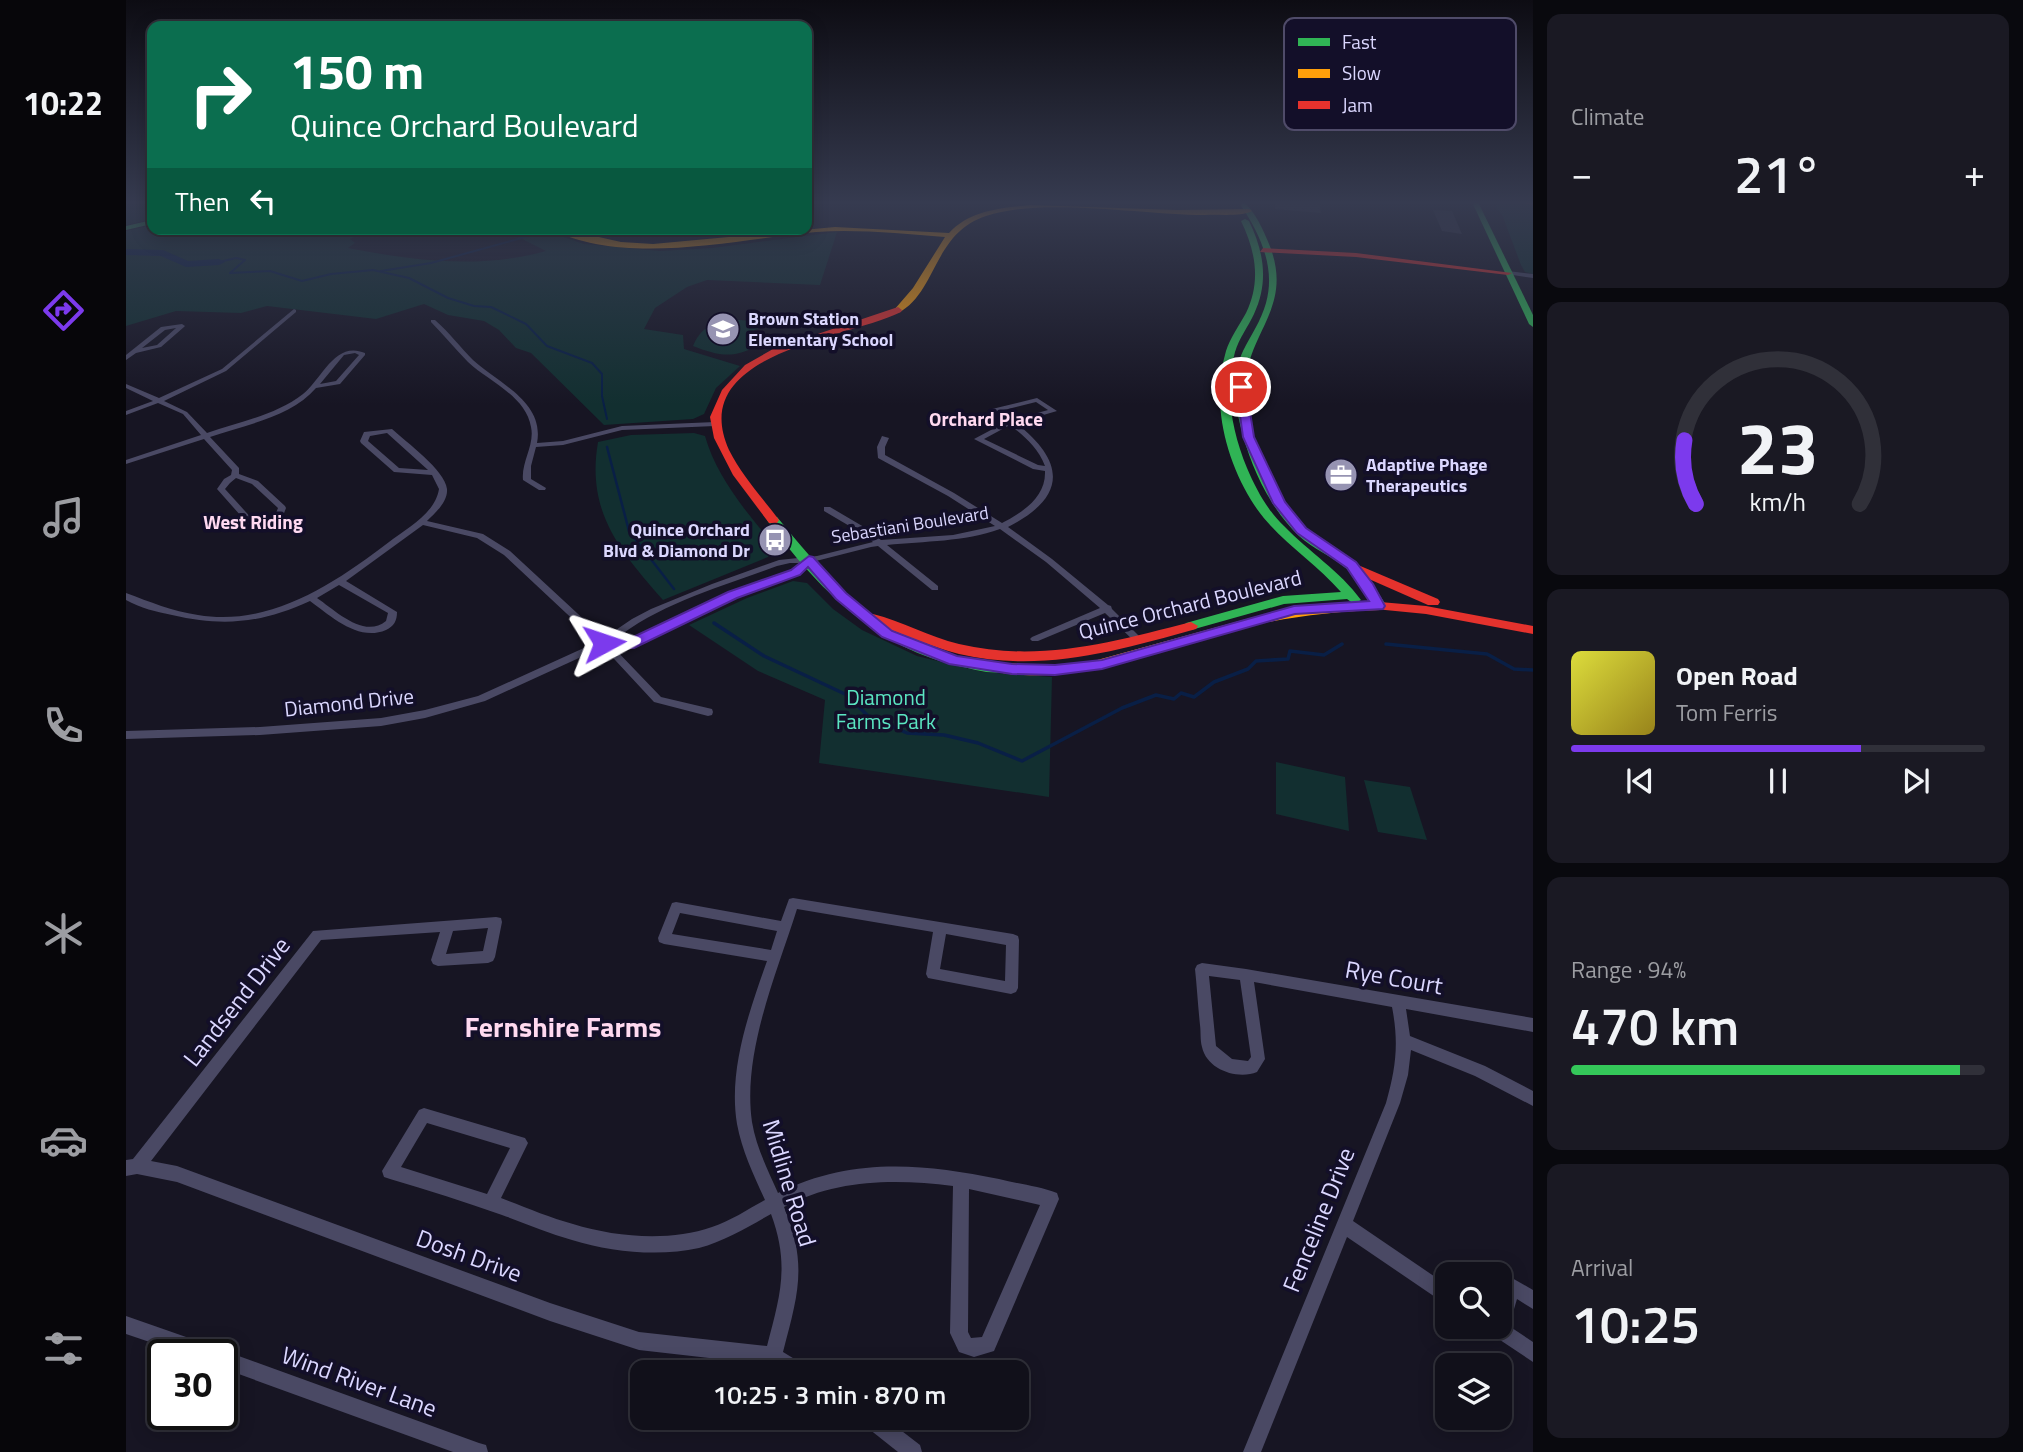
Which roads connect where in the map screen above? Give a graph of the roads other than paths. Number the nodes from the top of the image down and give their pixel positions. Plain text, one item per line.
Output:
1 (931, 270) edge
2 (1263, 270) edge
3 (1274, 270) edge
4 (1479, 270) edge
5 (1506, 270) edge
6 (1507, 273) junction
7 (1533, 276) edge
8 (294, 311) dead end
9 (433, 321) dead end
10 (1533, 324) edge
11 (136, 351) junction
12 (126, 358) edge
13 (126, 386) edge
14 (316, 386) junction
15 (160, 401) junction
16 (126, 413) edge
17 (1011, 422) junction
18 (715, 424) junction
19 (206, 435) junction
20 (885, 438) dead end
21 (533, 445) junction
22 (126, 462) edge
23 (1050, 469) junction
24 (435, 473) junction
25 (235, 476) junction
26 (541, 488) dead end
27 (827, 509) dead end
28 (421, 522) junction
29 (1001, 526) junction
30 (877, 543) junction
31 (809, 560) junction
32 (1351, 565) junction
33 (341, 582) junction
34 (935, 588) dead end
35 (126, 596) edge
36 (312, 598) junction
37 (1354, 600) junction
38 (1375, 600) junction
39 (1433, 602) junction
40 (1108, 608) junction
41 (862, 615) junction
42 (1533, 620) edge
43 (1533, 630) edge
44 (1035, 639) dead end
45 (1138, 640) junction
46 (604, 643) junction
47 (708, 712) dead end
48 (126, 735) edge
49 (448, 926) dead end
50 (786, 927) junction
51 (940, 929) junction
52 (776, 957) junction
53 (1247, 975) junction
54 (1398, 1002) junction
55 (1533, 1025) edge
56 (1406, 1041) junction
57 (1533, 1099) edge
58 (132, 1167) edge
59 (961, 1180) junction
60 (491, 1202) junction
61 (773, 1204) junction
62 (1343, 1224) junction
63 (1512, 1286) edge
64 (1435, 1287) edge
65 (1533, 1300) edge
66 (126, 1325) edge
67 (1512, 1337) edge
68 (166, 1339) edge
69 (1533, 1353) edge
70 (773, 1356) junction
71 (780, 1360) edge
72 (238, 1365) edge
73 (886, 1430) edge
74 (479, 1452) edge
75 (914, 1452) edge
76 (1252, 1452) edge

1 - 18 street
2 - 37 street
3 - 32 street
4 - 6 street
5 - 6 street
6 - 7 street
6 - 10 street
8 - 15 street
9 - 21 street
11 - 11 street
11 - 12 street
13 - 15 street
14 - 14 street
14 - 19 street
15 - 16 street
15 - 19 street
17 - 17 street
17 - 23 street
17 - 23 street
18 - 21 street
18 - 31 street, Quince Orchard Boulevard
19 - 22 street
19 - 25 street
20 - 29 street
21 - 26 street
23 - 29 street, Sebastiani Boulevard
24 - 24 street
24 - 28 street
25 - 25 street
27 - 30 street
28 - 33 street
28 - 46 street
29 - 30 street, Sebastiani Boulevard
29 - 40 street
30 - 31 street, Sebastiani Boulevard
30 - 34 street
31 - 41 street, Quince Orchard Boulevard
31 - 46 street, Diamond Drive
31 - 46 street, Diamond Drive
32 - 38 street
32 - 39 street
33 - 36 street
33 - 36 street
35 - 36 street
37 - 38 street, Quince Orchard Boulevard
37 - 41 street, Quince Orchard Boulevard
37 - 45 street, Quince Orchard Boulevard
38 - 39 street, Quince Orchard Boulevard
38 - 43 street, Quince Orchard Boulevard
39 - 42 street, Quince Orchard Boulevard
40 - 44 street
40 - 45 street
41 - 45 street, Quince Orchard Boulevard
46 - 47 street
46 - 48 street, Diamond Drive
49 - 58 street, Landsend Drive
50 - 51 street, Midline Road
50 - 52 street, Midline Road
50 - 52 street
51 - 51 street
52 - 61 street, Midline Road
53 - 53 street, Rye Court
53 - 54 street, Rye Court
54 - 55 street, Rye Court
54 - 56 street, Fenceline Drive
56 - 57 street
56 - 62 street, Fenceline Drive
58 - 70 street, Dosh Drive
59 - 59 street
59 - 61 street
60 - 60 street
60 - 61 street
61 - 70 street, Midline Road
62 - 64 street
62 - 76 street, Fenceline Drive
63 - 65 street
66 - 68 street
67 - 69 street
70 - 71 street, Dosh Drive
72 - 74 street, Wind River Lane
73 - 75 street

